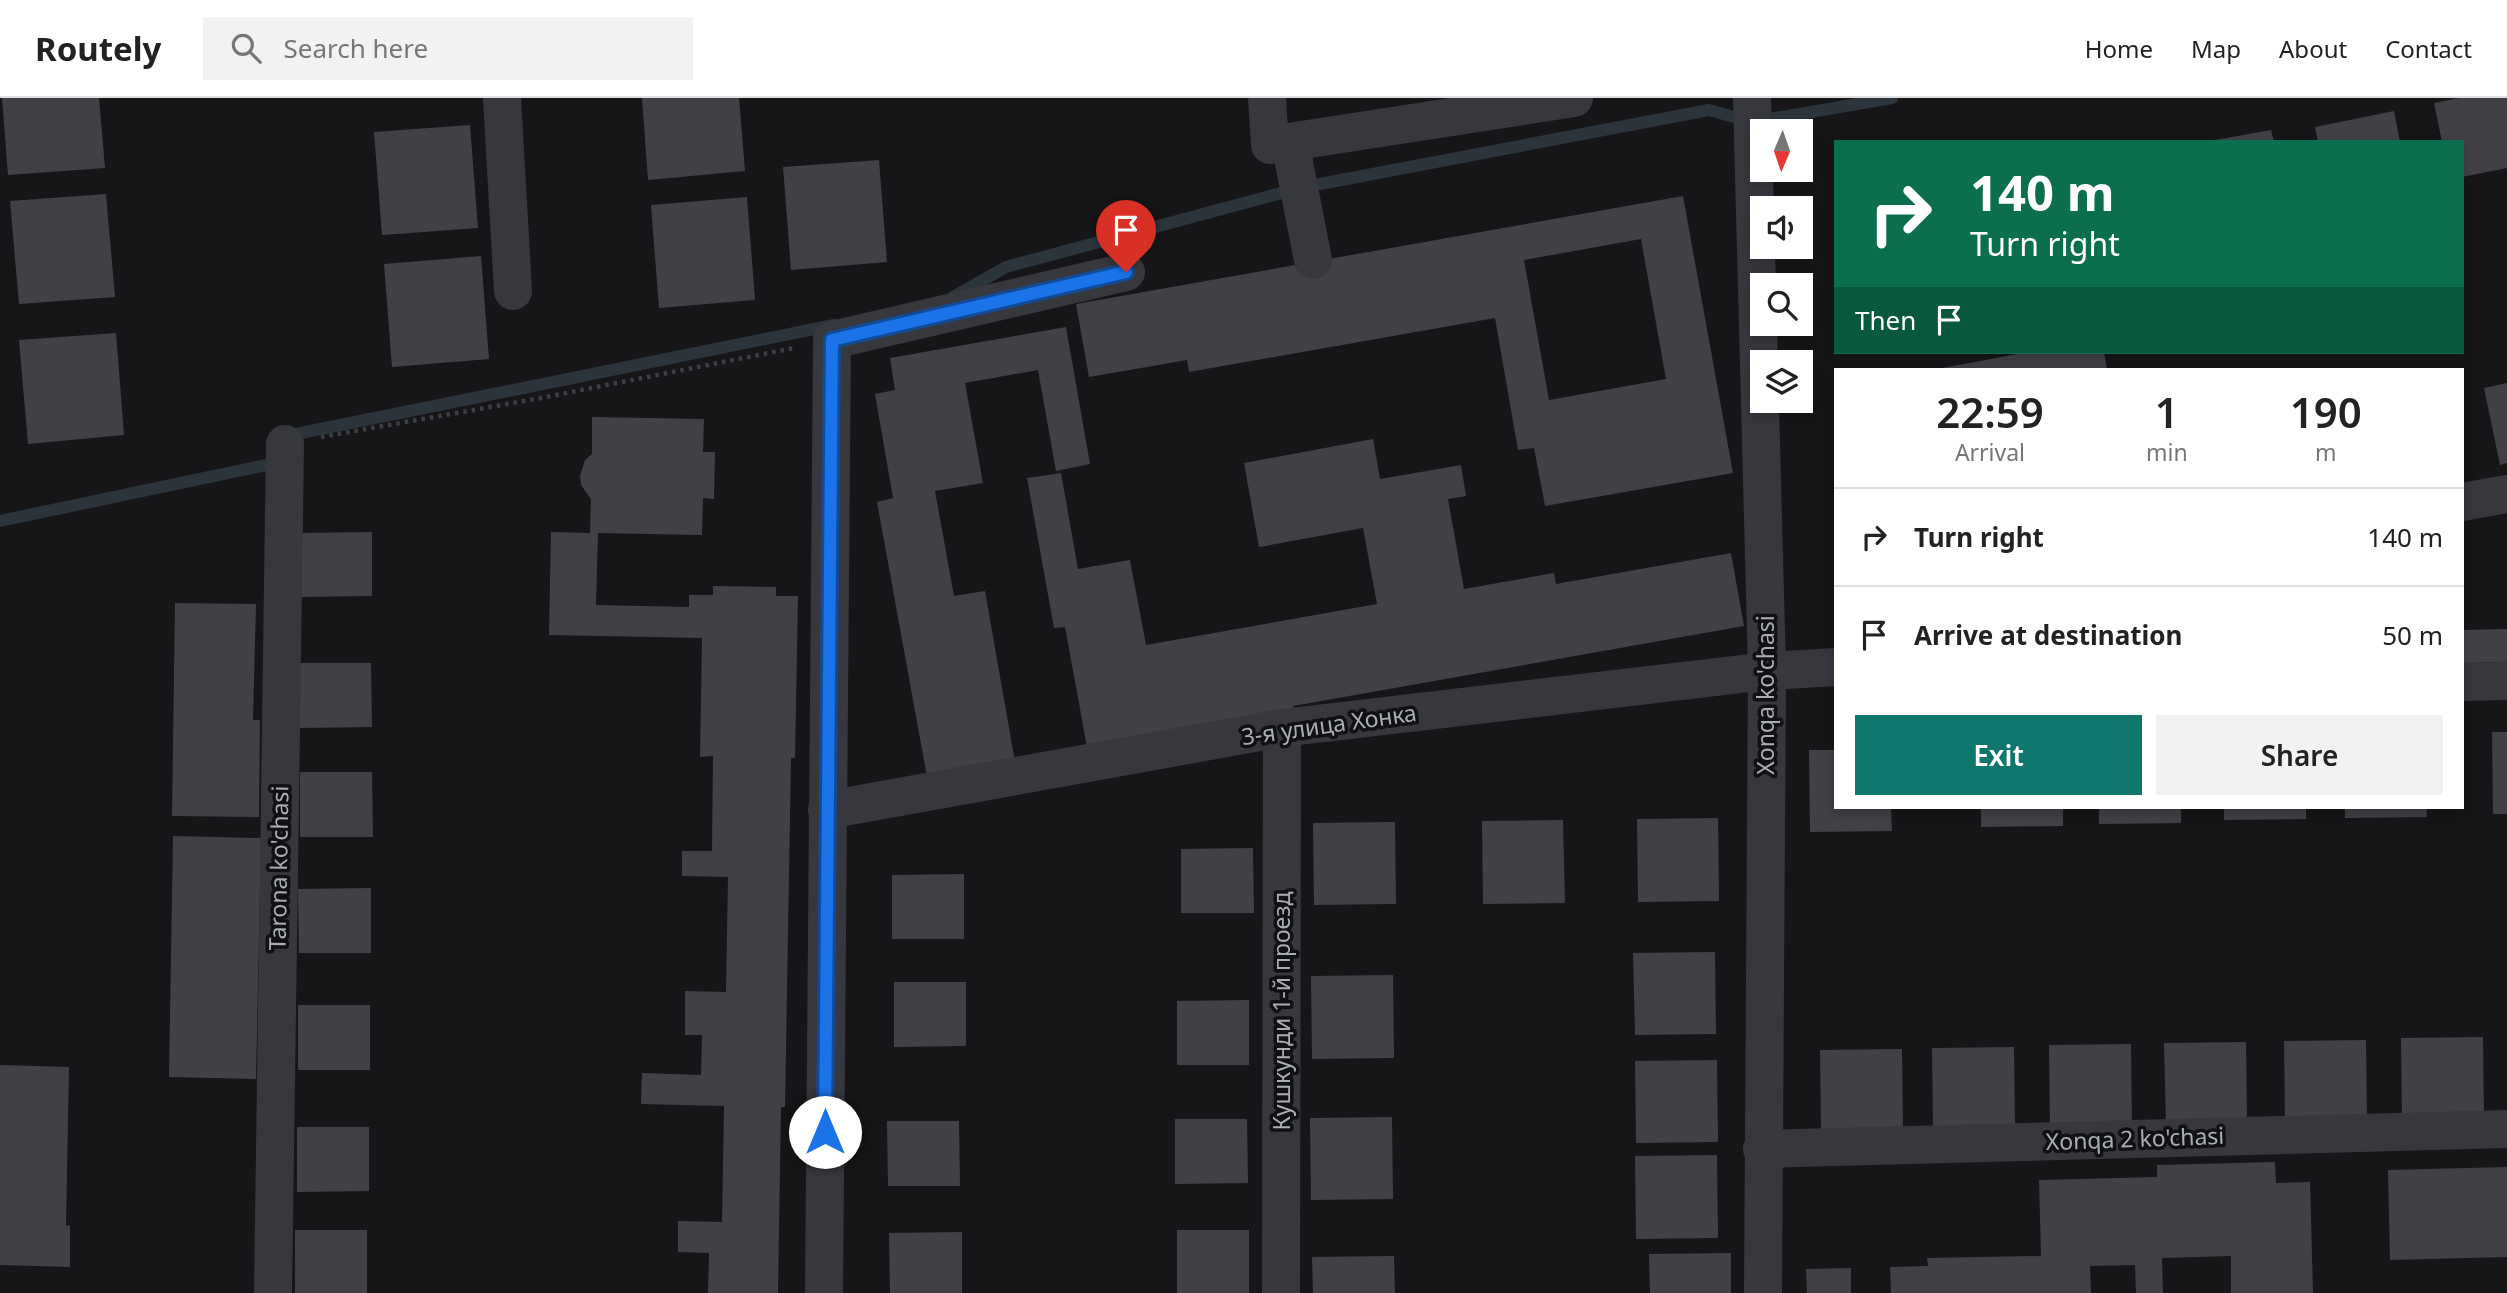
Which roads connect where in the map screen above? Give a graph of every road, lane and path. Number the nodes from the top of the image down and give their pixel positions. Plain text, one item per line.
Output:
1 (502, 98) edge
2 (1267, 98) edge
3 (1574, 98) edge
4 (1752, 98) edge
5 (1280, 143) junction
6 (1313, 260) dead end
7 (1126, 272) dead end
8 (513, 291) dead end
9 (832, 340) junction
10 (285, 443) joint
11 (2507, 494) edge
12 (2464, 502) edge
13 (1834, 667) edge
14 (1767, 671) junction
15 (2507, 681) edge
16 (2464, 682) edge
17 (1282, 729) junction
18 (827, 810) junction
19 (2507, 1129) edge
20 (1762, 1149) junction
21 (273, 1293) edge
22 (824, 1293) edge
23 (1281, 1293) edge
24 (1763, 1293) edge

1 - 8 street
2 - 5 street
3 - 5 street
4 - 14 street, Xonqa ko'chasi
5 - 6 street
7 - 9 street
9 - 10 path
9 - 18 street
10 - 21 street, Tarona ko'chasi
11 - 12 street
13 - 14 street, 3-я улица Хонка
14 - 17 street, 3-я улица Хонка
14 - 20 street, Xonqa ko'chasi
15 - 16 street
17 - 18 street, 3-я улица Хонка
17 - 23 street, Кушкунди 1-й проезд
18 - 22 street
19 - 20 street, Xonqa 2 ko'chasi
20 - 24 street, Xonqa ko'chasi

